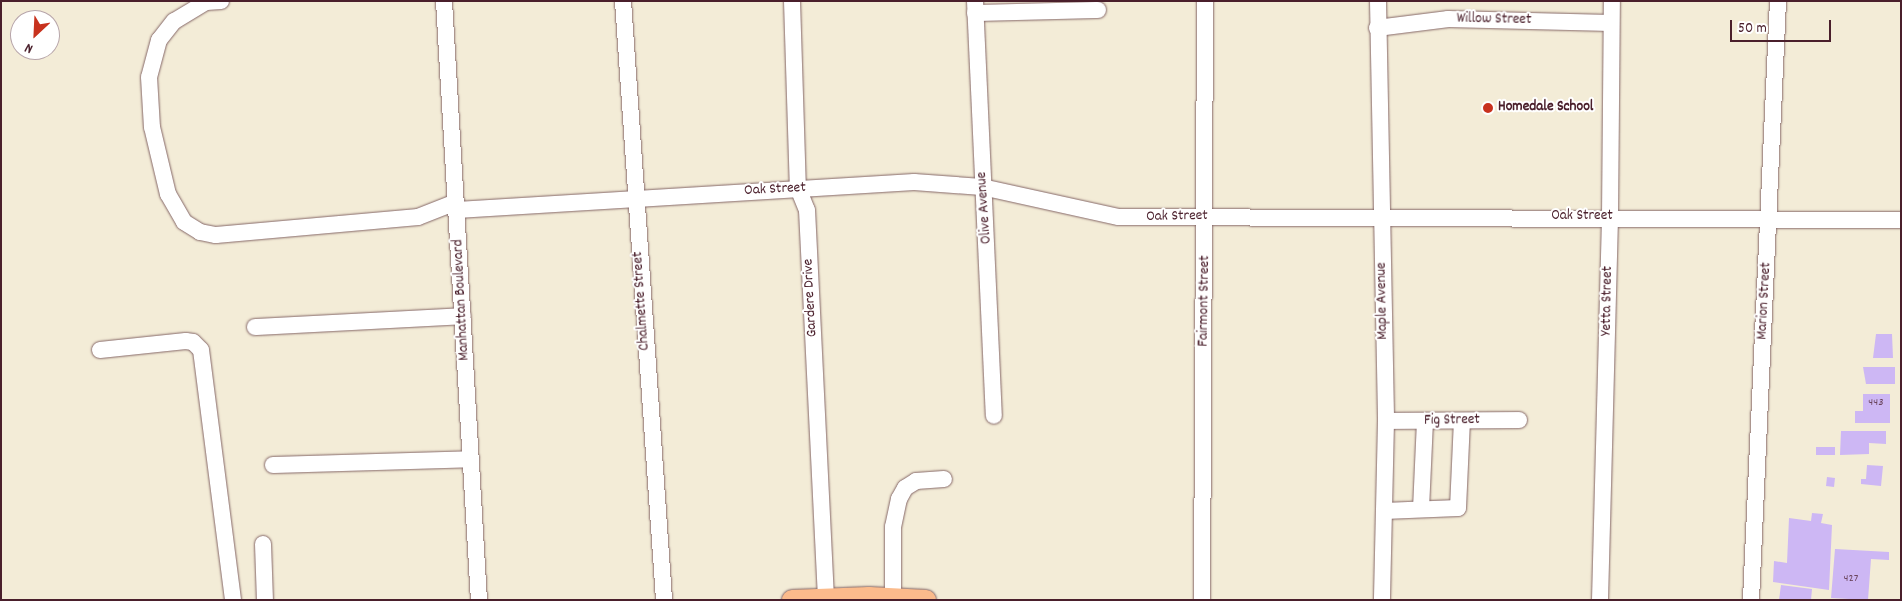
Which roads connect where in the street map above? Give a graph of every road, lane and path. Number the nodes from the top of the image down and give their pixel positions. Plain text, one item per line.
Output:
1 (221, 1) edge
2 (444, 1) edge
3 (622, 1) edge
4 (792, 1) edge
5 (1204, 1) edge
6 (1378, 1) edge
7 (1612, 1) edge
8 (1778, 1) edge
9 (975, 7) edge
10 (1098, 10) dead end
11 (1611, 23) junction
12 (1377, 28) junction
13 (982, 187) junction
14 (798, 188) junction
15 (634, 198) junction
16 (457, 206) junction
17 (1205, 216) junction
18 (1381, 216) junction
19 (1610, 217) junction
20 (1768, 218) junction
21 (1901, 220) edge
22 (463, 316) junction
23 (255, 327) dead end
24 (100, 350) dead end
25 (994, 416) dead end
26 (1462, 420) junction
27 (1519, 420) dead end
28 (1386, 421) junction
29 (1425, 421) junction
30 (471, 459) junction
31 (272, 466) dead end
32 (944, 478) dead end
33 (1420, 509) junction
34 (1384, 511) junction
35 (263, 544) dead end
36 (826, 597) junction
37 (869, 598) edge
38 (893, 598) junction
39 (233, 600) edge
40 (265, 600) edge
41 (479, 600) edge
42 (664, 600) edge
43 (792, 600) edge
44 (926, 600) edge
45 (1202, 600) edge
46 (1382, 600) edge
47 (1600, 600) edge
48 (1751, 600) edge

1 - 16 street, Oak Street
2 - 16 street, Manhattan Boulevard
3 - 15 street, Chalmette Street
4 - 14 street, Gardere Drive
5 - 17 street, Fairmont Street
6 - 12 street, Maple Avenue
7 - 11 street, Yetta Street
8 - 20 street, Marion Street
9 - 10 street
9 - 13 street, Olive Avenue
11 - 12 street, Willow Street
11 - 19 street, Yetta Street
12 - 18 street, Maple Avenue
13 - 14 street, Oak Street
13 - 17 street, Oak Street
13 - 25 street, Olive Avenue
14 - 15 street, Oak Street
14 - 36 street, Gardere Drive
15 - 16 street, Oak Street
15 - 42 street, Chalmette Street
16 - 22 street, Manhattan Boulevard
17 - 18 street, Oak Street
17 - 45 street, Fairmont Street
18 - 19 street, Oak Street
18 - 28 street, Maple Avenue
19 - 20 street, Oak Street
19 - 47 street, Yetta Street
20 - 21 street, Oak Street
20 - 48 street, Marion Street
22 - 23 street
22 - 30 street, Manhattan Boulevard
24 - 39 street
26 - 27 street, Fig Street
26 - 29 street, Fig Street
26 - 33 street
28 - 29 street, Fig Street
28 - 34 street, Maple Avenue
29 - 33 street
30 - 31 street
30 - 41 street, Manhattan Boulevard
32 - 38 street
33 - 34 street
34 - 46 street, Maple Avenue
35 - 40 street
36 - 37 main road
36 - 43 main road
37 - 38 main road
38 - 44 main road

